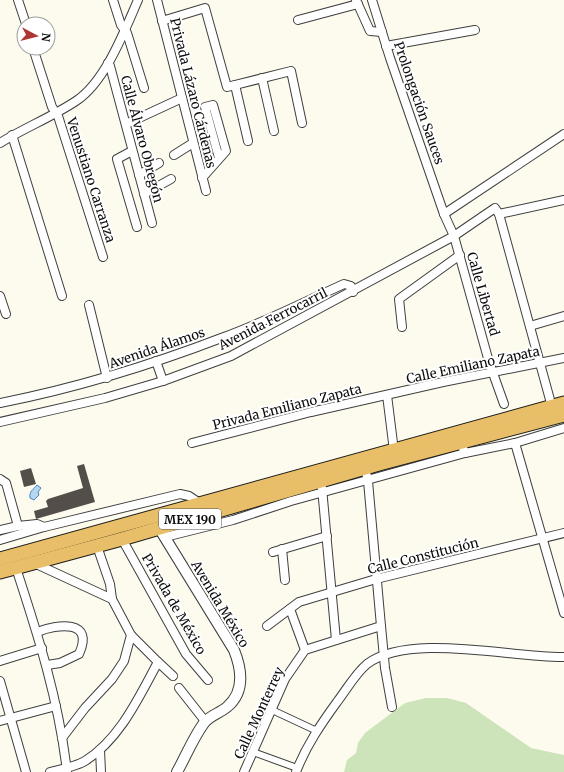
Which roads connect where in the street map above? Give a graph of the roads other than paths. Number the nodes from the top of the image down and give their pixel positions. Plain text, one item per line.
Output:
1 (18, 0) edge
2 (113, 0) edge
3 (157, 0) edge
4 (372, 0) edge
5 (136, 1) edge
6 (357, 2) edge
7 (23, 16) edge
8 (298, 20) dead end
9 (162, 21) junction
10 (124, 30) junction
11 (475, 30) dead end
12 (382, 32) junction
13 (386, 46) junction
14 (36, 56) edge
15 (108, 63) junction
16 (262, 78) junction
17 (235, 85) junction
18 (144, 88) dead end
19 (182, 98) junction
20 (56, 112) junction
21 (302, 123) dead end
22 (126, 124) junction
23 (274, 131) dead end
24 (564, 134) edge
25 (12, 135) junction
26 (248, 141) dead end
27 (0, 143) edge
28 (193, 143) junction
29 (132, 151) junction
30 (174, 155) dead end
31 (219, 158) junction
32 (159, 163) dead end
33 (139, 175) junction
34 (202, 178) junction
35 (170, 179) dead end
36 (206, 191) dead end
37 (144, 194) junction
38 (564, 200) edge
39 (444, 214) junction
40 (499, 214) junction
41 (152, 223) dead end
42 (136, 227) dead end
43 (454, 236) junction
44 (460, 255) junction
45 (103, 257) dead end
46 (353, 292) junction
47 (0, 296) edge
48 (62, 296) dead end
49 (89, 305) dead end
50 (6, 314) dead end
51 (564, 316) edge
52 (530, 326) junction
53 (402, 327) dead end
54 (564, 358) edge
55 (156, 361) junction
56 (540, 363) junction
57 (493, 373) junction
58 (107, 378) junction
59 (163, 381) junction
60 (387, 395) junction
61 (0, 403) edge
62 (504, 404) dead end
63 (562, 415) edge
64 (0, 422) edge
65 (192, 443) dead end
66 (515, 444) junction
67 (462, 448) junction
68 (394, 451) junction
69 (367, 474) junction
70 (0, 479) edge
71 (322, 487) junction
72 (201, 504) junction
73 (18, 526) junction
74 (44, 527) junction
75 (0, 530) edge
76 (162, 532) junction
77 (564, 533) edge
78 (327, 536) junction
79 (122, 538) junction
80 (542, 539) junction
81 (0, 540) edge
82 (97, 546) junction
83 (282, 549) junction
84 (273, 552) dead end
85 (0, 559) edge
86 (34, 563) junction
87 (16, 568) junction
88 (0, 572) edge
89 (376, 579) junction
90 (285, 580) dead end
91 (332, 592) junction
92 (112, 600) junction
93 (290, 609) junction
94 (564, 613) edge
95 (267, 626) dead end
96 (381, 626) junction
97 (37, 632) junction
98 (131, 635) junction
99 (336, 640) junction
100 (42, 648) junction
101 (305, 650) junction
102 (384, 656) junction
103 (564, 657) edge
104 (0, 661) edge
105 (158, 662) junction
106 (47, 665) junction
107 (174, 676) dead end
108 (208, 680) dead end
109 (0, 681) edge
110 (178, 688) dead end
111 (56, 706) junction
112 (392, 707) dead end
113 (272, 710) junction
114 (10, 718) junction
115 (0, 721) edge
116 (205, 721) junction
117 (317, 731) junction
118 (62, 738) junction
119 (100, 750) junction
120 (253, 752) junction
121 (66, 770) edge
122 (296, 770) edge
123 (26, 772) edge
124 (50, 772) edge
125 (101, 772) edge
126 (177, 772) edge
127 (244, 772) edge

1 - 7 street
2 - 10 street
3 - 9 street, Privada Lázaro Cárdenas
4 - 12 street, Prolongación Sauces
5 - 10 street
6 - 8 street
6 - 12 street
9 - 17 street
9 - 19 street, Privada Lázaro Cárdenas
10 - 15 street
10 - 18 street
11 - 13 street
12 - 13 street, Prolongación Sauces
13 - 39 street, Prolongación Sauces
14 - 20 street, Venustiano Carranza
15 - 20 street
15 - 22 street, Calle Álvaro Obregón
16 - 17 street
16 - 21 street
16 - 23 street
17 - 26 street
19 - 22 street
19 - 28 street, Privada Lázaro Cárdenas
20 - 25 street
20 - 45 street, Venustiano Carranza
22 - 29 street, Calle Álvaro Obregón
24 - 39 street
25 - 27 street
25 - 48 street
28 - 30 street
28 - 34 street, Privada Lázaro Cárdenas
29 - 33 street, Calle Álvaro Obregón
29 - 42 street
31 - 31 street
31 - 34 street
32 - 33 street
33 - 37 street, Calle Álvaro Obregón
34 - 36 street, Privada Lázaro Cárdenas
35 - 37 street
37 - 41 street, Calle Álvaro Obregón
38 - 40 street
39 - 43 street, Prolongación Sauces
40 - 43 street, Avenida Ferrocarril
40 - 52 street
43 - 44 street, Calle Libertad
43 - 46 street, Avenida Ferrocarril
44 - 53 street
44 - 57 street, Calle Libertad
46 - 55 street, Avenida Álamos
46 - 59 street, Avenida Ferrocarril
47 - 50 street
49 - 58 street
51 - 52 street
52 - 56 street
54 - 56 street, Calle Emiliano Zapata
55 - 58 street, Avenida Álamos
55 - 59 street
56 - 57 street, Calle Emiliano Zapata
56 - 63 street
57 - 60 street, Calle Emiliano Zapata
57 - 62 street, Calle Libertad
58 - 61 street, Avenida Álamos
59 - 64 street, Avenida Ferrocarril
60 - 65 street, Privada Emiliano Zapata
60 - 68 street
63 - 66 street
63 - 67 highway, MEX 190
63 - 68 highway, MEX 190
66 - 67 street
66 - 80 street
67 - 69 highway, MEX 190
68 - 72 highway, MEX 190
69 - 71 highway, MEX 190
69 - 89 street
70 - 73 street
71 - 76 highway, MEX 190
71 - 78 street
72 - 74 street
72 - 85 highway, MEX 190
73 - 74 street
73 - 75 street
74 - 81 street
76 - 79 highway, MEX 190
76 - 116 street, Avenida México
77 - 80 street, Calle Constitución
78 - 83 street
78 - 91 street
79 - 82 highway, MEX 190
79 - 108 street, Privada de México
80 - 89 street, Calle Constitución
80 - 94 street
82 - 86 highway, MEX 190
82 - 92 street
83 - 84 street
83 - 90 street
86 - 87 highway, MEX 190
86 - 92 street
87 - 88 highway, MEX 190
87 - 97 street
89 - 91 street, Calle Constitución
89 - 96 street
91 - 93 street, Calle Constitución
91 - 99 street
92 - 98 street
93 - 95 street, Calle Constitución
93 - 101 street
96 - 99 street
96 - 102 street
97 - 100 street
97 - 106 street
98 - 105 street
98 - 118 street
99 - 101 street
100 - 104 street
100 - 106 street
101 - 113 street, Calle Monterrey
102 - 103 street
102 - 112 street
102 - 117 street
105 - 107 street
105 - 119 street
106 - 111 street
109 - 114 street
110 - 116 street
111 - 114 street
111 - 118 street
113 - 117 street
113 - 120 street, Calle Monterrey
114 - 115 street
114 - 123 street
116 - 126 street, Avenida México
117 - 122 street
118 - 121 street
119 - 121 street
119 - 125 street
120 - 122 street
120 - 127 street, Calle Monterrey
121 - 124 street

